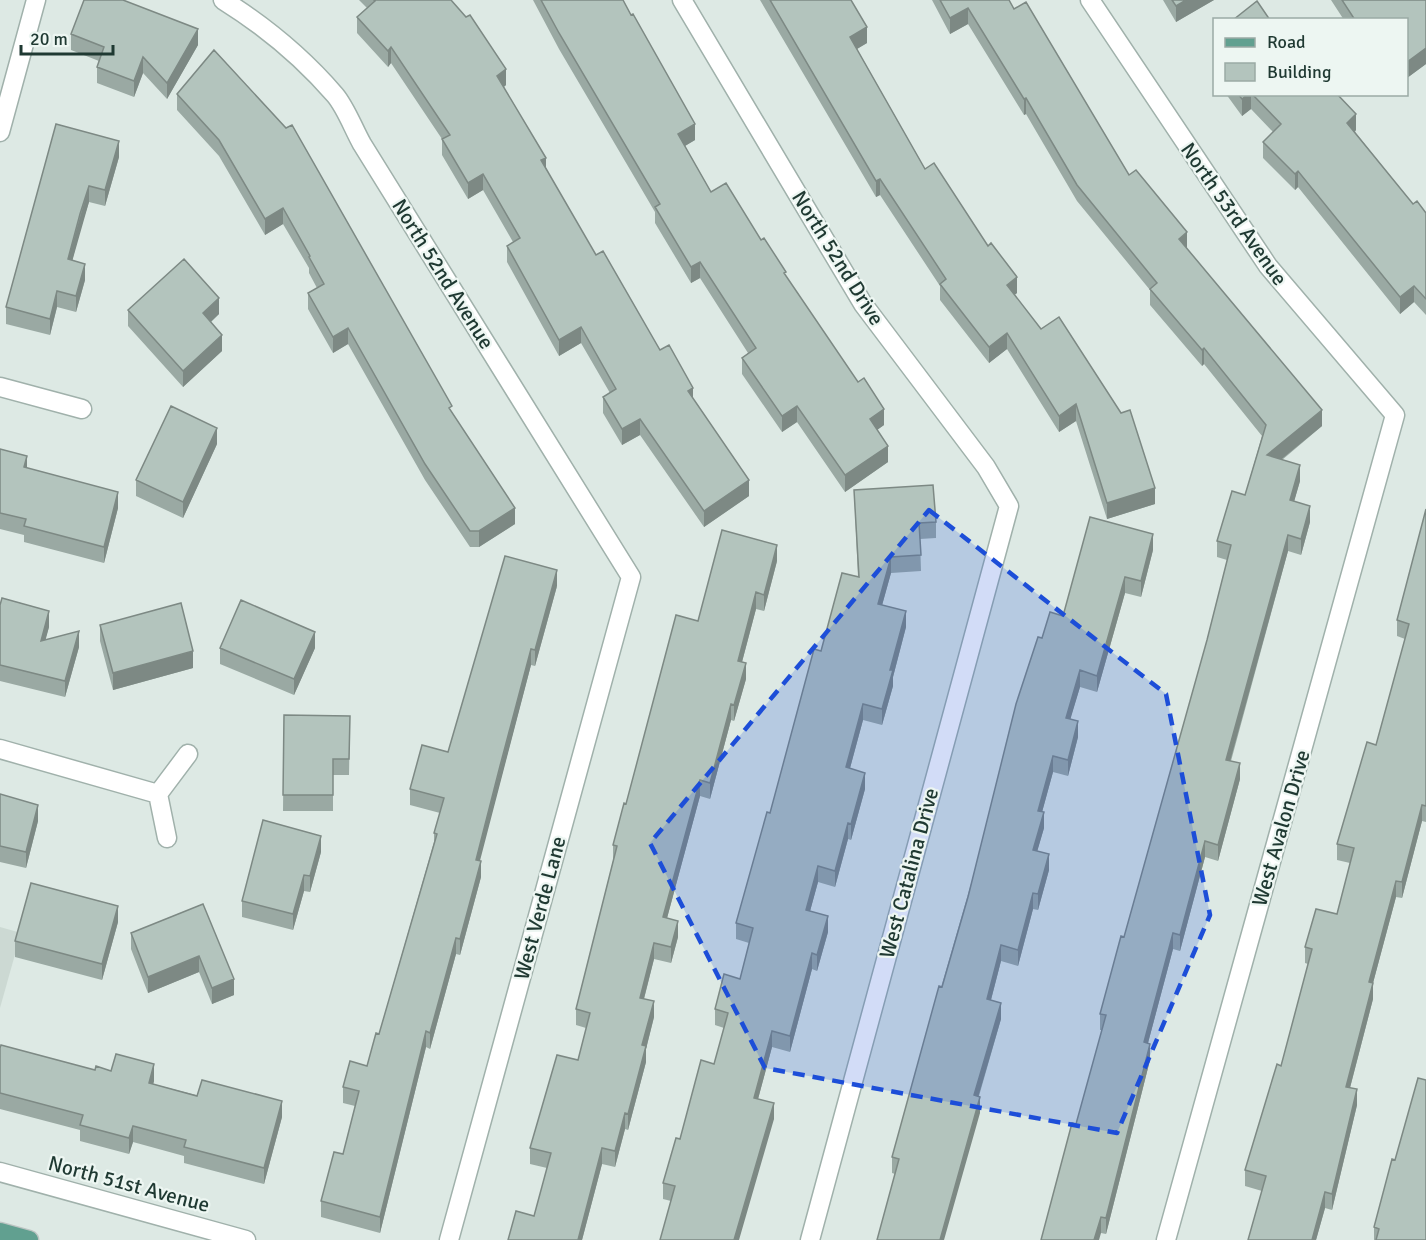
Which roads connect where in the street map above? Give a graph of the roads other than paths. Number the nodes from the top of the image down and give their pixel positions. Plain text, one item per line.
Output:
1 (36, 0) edge
2 (223, 0) edge
3 (682, 0) edge
4 (1090, 0) edge
5 (0, 132) edge
6 (0, 387) edge
7 (82, 410) dead end
8 (1395, 415) joint
9 (1009, 506) joint
10 (631, 577) joint
11 (0, 749) edge
12 (188, 753) dead end
13 (158, 794) junction
14 (167, 838) dead end
15 (0, 1172) edge
16 (0, 1232) edge
17 (29, 1240) edge
18 (246, 1240) edge
19 (448, 1240) edge
20 (810, 1240) edge
21 (1166, 1240) edge

1 - 5 street
2 - 10 street, North 52nd Avenue
3 - 9 street, North 52nd Drive
4 - 8 street, North 53rd Avenue
6 - 7 street
8 - 21 street, West Avalon Drive
9 - 20 street, West Catalina Drive
10 - 19 street, West Verde Lane
11 - 13 street
12 - 13 street
13 - 14 street
15 - 18 street, North 51st Avenue
16 - 17 main road

